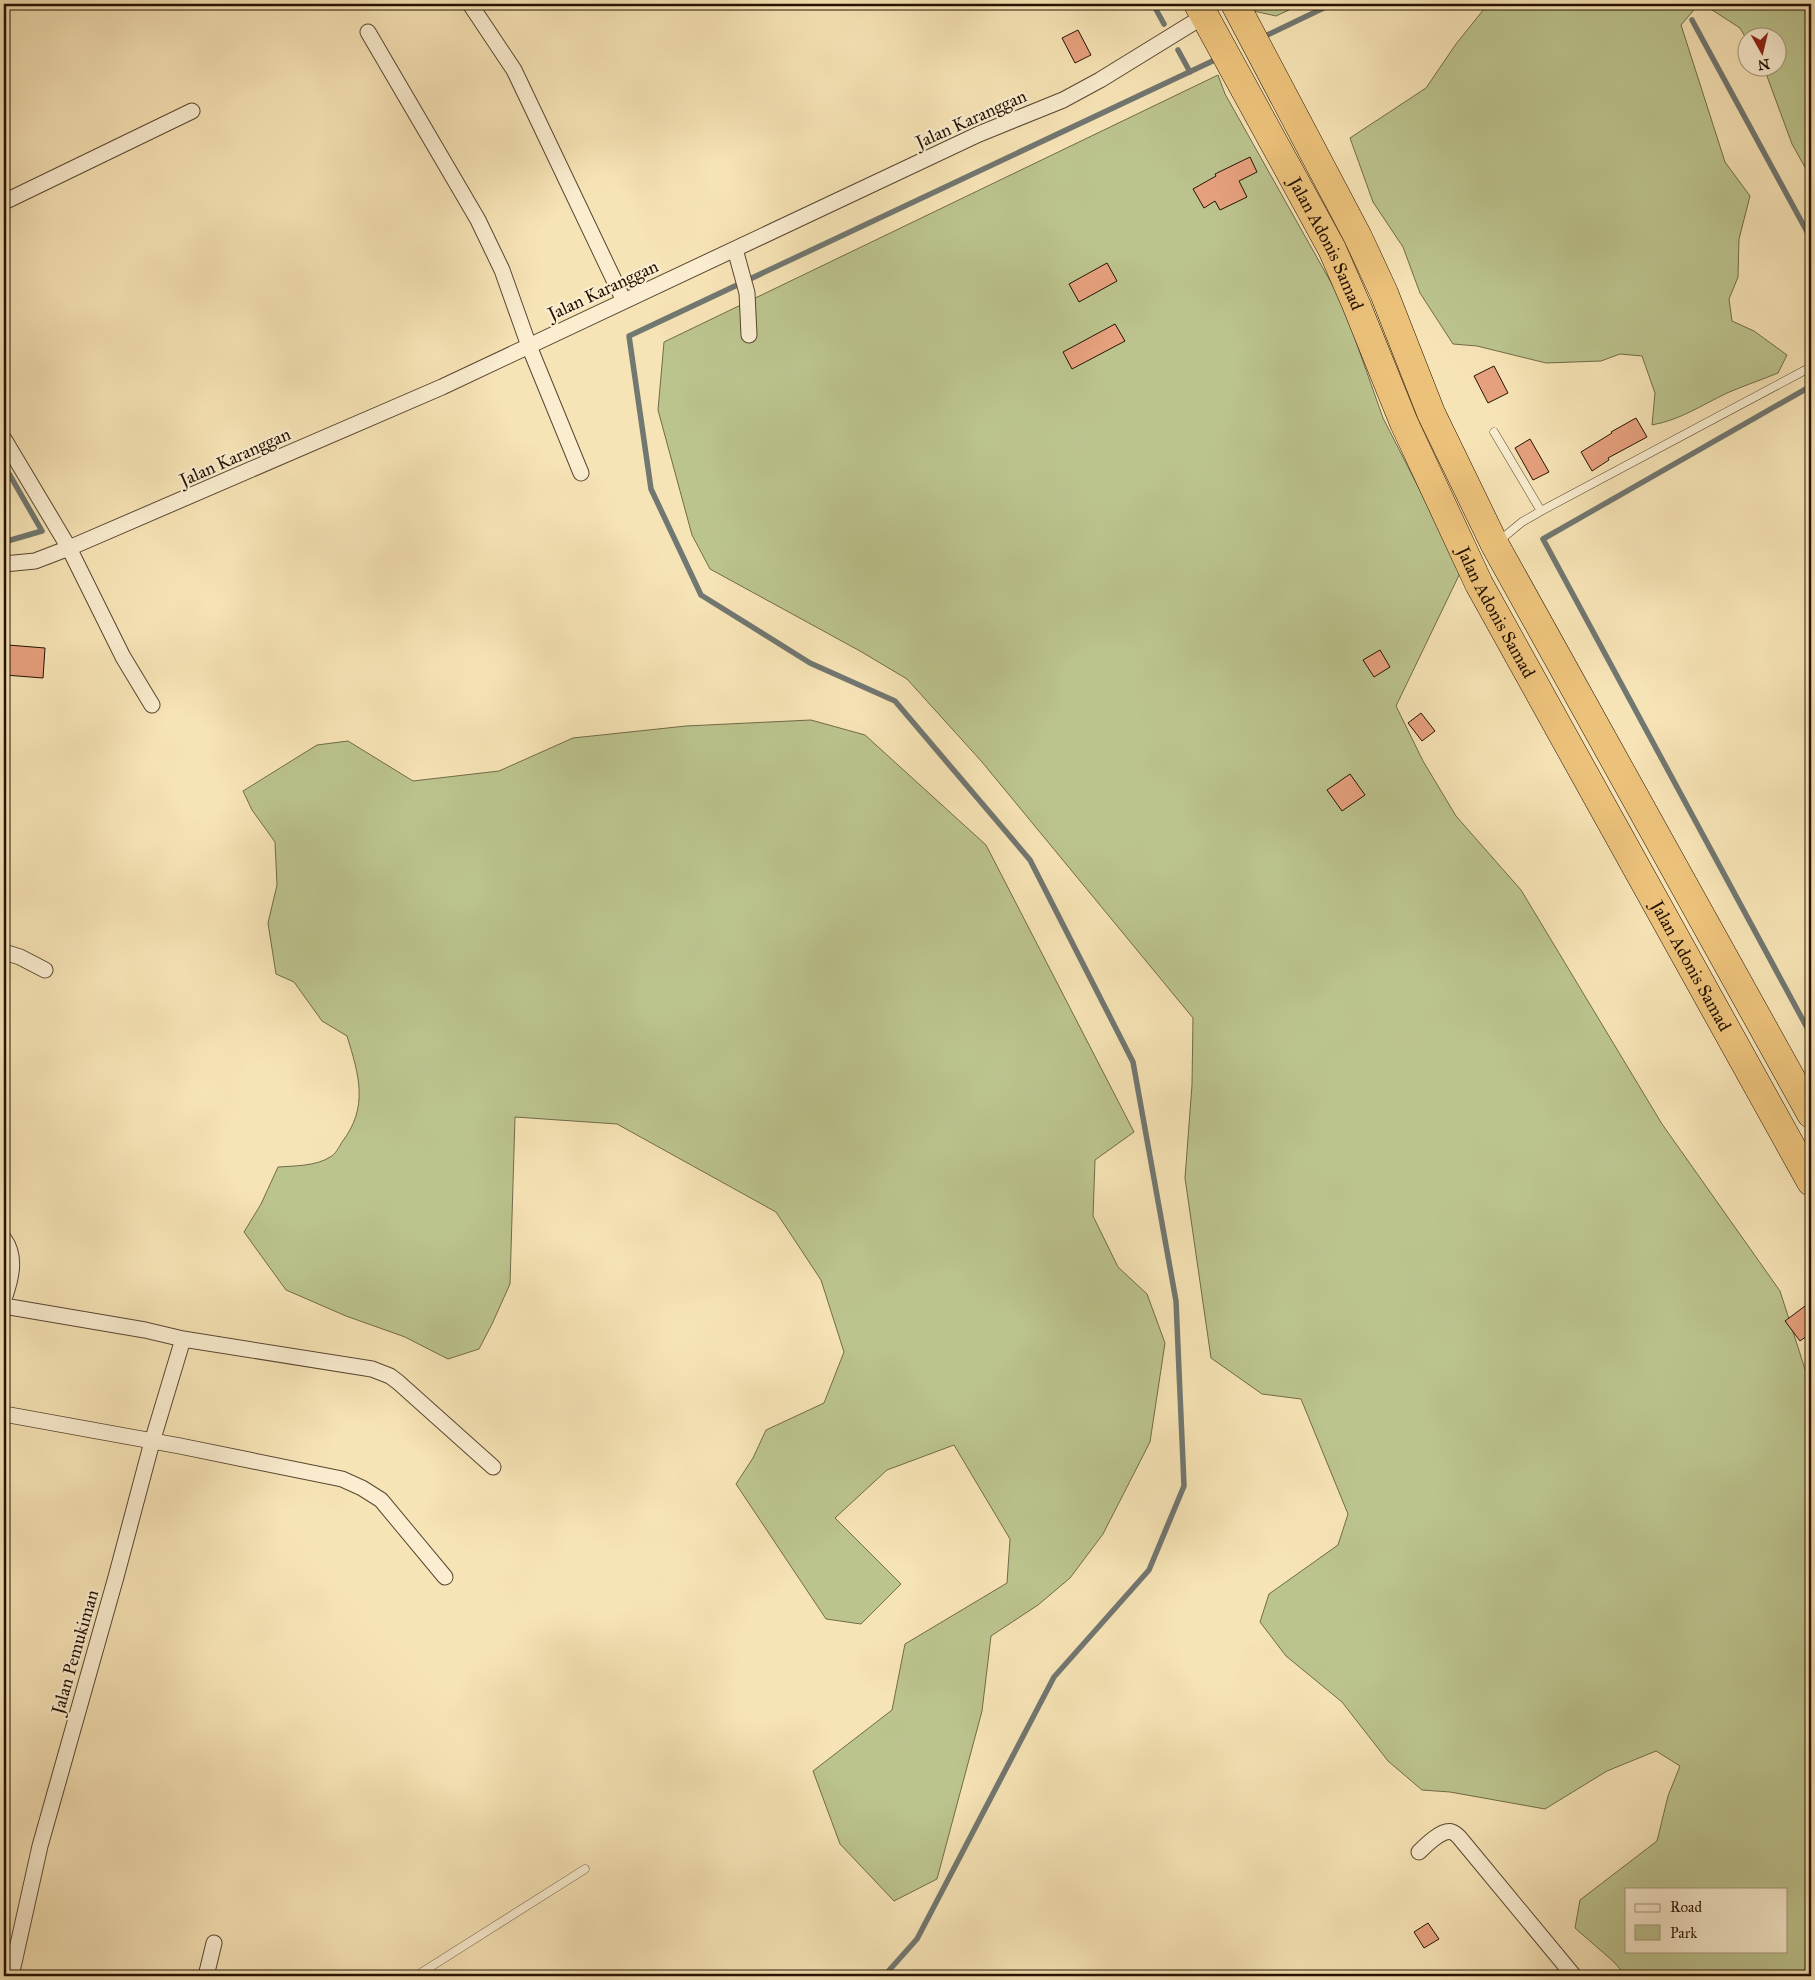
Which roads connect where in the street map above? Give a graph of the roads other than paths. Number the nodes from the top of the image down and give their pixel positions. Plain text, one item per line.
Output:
1 (470, 4) edge
2 (1238, 8) edge
3 (1204, 15) edge
4 (368, 32) dead end
5 (192, 111) dead end
6 (4, 202) edge
7 (735, 249) junction
8 (624, 301) junction
9 (749, 335) dead end
10 (529, 346) junction
11 (1811, 367) edge
12 (1418, 379) junction
13 (1392, 390) junction
14 (1494, 432) dead end
15 (4, 439) edge
16 (581, 473) dead end
17 (1541, 511) junction
18 (1495, 545) junction
19 (69, 548) junction
20 (4, 564) edge
21 (152, 705) dead end
22 (4, 952) edge
23 (45, 970) dead end
24 (1811, 1114) edge
25 (1811, 1182) edge
26 (4, 1239) edge
27 (4, 1299) edge
28 (4, 1306) edge
29 (182, 1339) junction
30 (4, 1414) edge
31 (152, 1442) junction
32 (492, 1467) dead end
33 (445, 1577) dead end
34 (1419, 1852) dead end
35 (585, 1868) dead end
36 (214, 1943) dead end
37 (10, 1976) edge
38 (206, 1976) edge
39 (416, 1976) edge
40 (1574, 1976) edge

1 - 8 street
2 - 12 highway, Jalan Adonis Samad
3 - 7 street, Jalan Karanggan
3 - 13 highway, Jalan Adonis Samad
4 - 10 street
5 - 6 street
7 - 8 street, Jalan Karanggan
7 - 9 street
8 - 10 street, Jalan Karanggan
10 - 16 street
10 - 19 street, Jalan Karanggan
11 - 17 lane
12 - 13 highway
12 - 18 highway, Jalan Adonis Samad
13 - 25 highway, Jalan Adonis Samad
14 - 17 lane
15 - 19 street
17 - 18 lane
18 - 24 highway, Jalan Adonis Samad
19 - 20 street, Jalan Karanggan
19 - 21 street
22 - 23 street
26 - 27 street
28 - 29 street
29 - 31 street, Jalan Pemukiman
29 - 32 street
30 - 31 street
31 - 33 street
31 - 37 street, Jalan Pemukiman
34 - 40 street
35 - 39 lane
36 - 38 street

